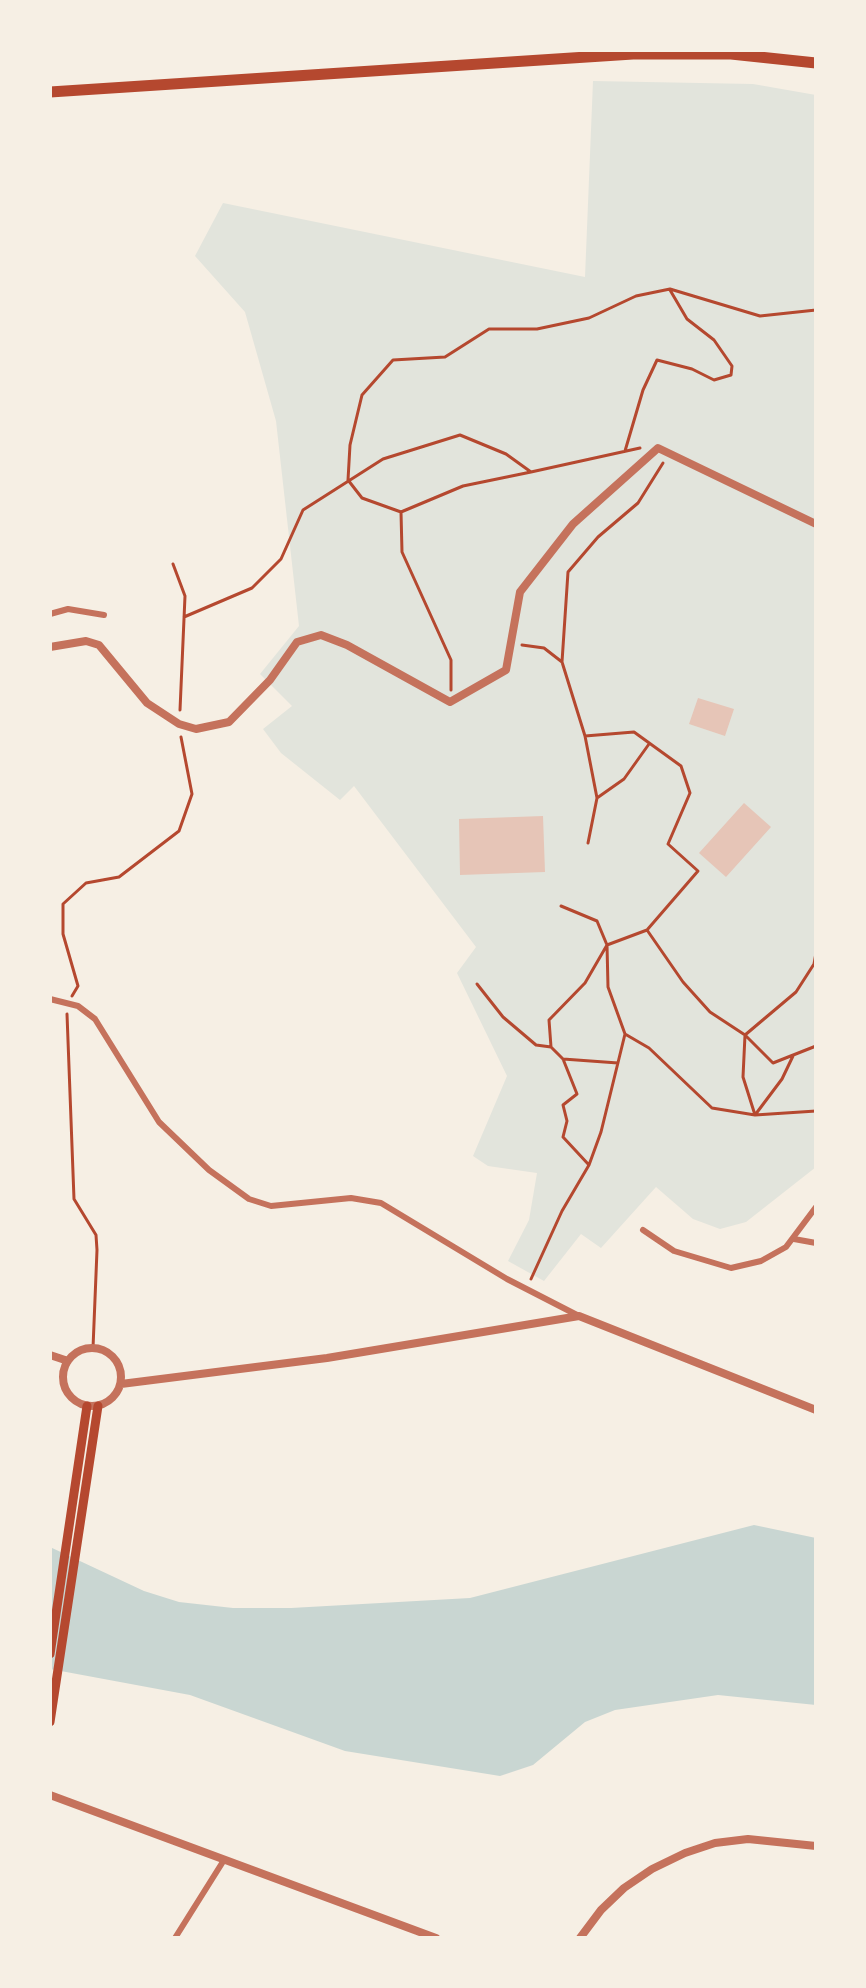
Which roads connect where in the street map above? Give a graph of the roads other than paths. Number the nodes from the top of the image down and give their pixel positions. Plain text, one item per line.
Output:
1 (816, 63) edge
2 (50, 92) edge
3 (816, 524) edge
4 (50, 614) edge
5 (104, 615) dead end
6 (50, 647) edge
7 (50, 999) edge
8 (816, 1207) edge
9 (643, 1230) dead end
10 (794, 1239) junction
11 (816, 1243) edge
12 (579, 1316) junction
13 (50, 1355) edge
14 (68, 1361) junction
15 (121, 1384) junction
16 (93, 1406) junction
17 (816, 1410) edge
18 (76, 1509) junction
19 (50, 1654) edge
20 (51, 1716) edge
21 (50, 1722) edge
22 (50, 1795) edge
23 (816, 1846) edge
24 (224, 1860) junction
25 (414, 1935) edge
26 (175, 1938) edge
27 (436, 1938) edge
28 (580, 1938) edge

1 - 2 highway
3 - 6 street
4 - 5 street
7 - 12 street
8 - 10 street
9 - 10 street
10 - 11 street
12 - 15 street
12 - 17 street
13 - 14 street
14 - 15 street
14 - 16 street
15 - 16 street
16 - 18 main road
18 - 19 main road
18 - 20 main road
20 - 21 main road
22 - 24 street
23 - 28 street
24 - 25 street
24 - 26 street
25 - 27 street

